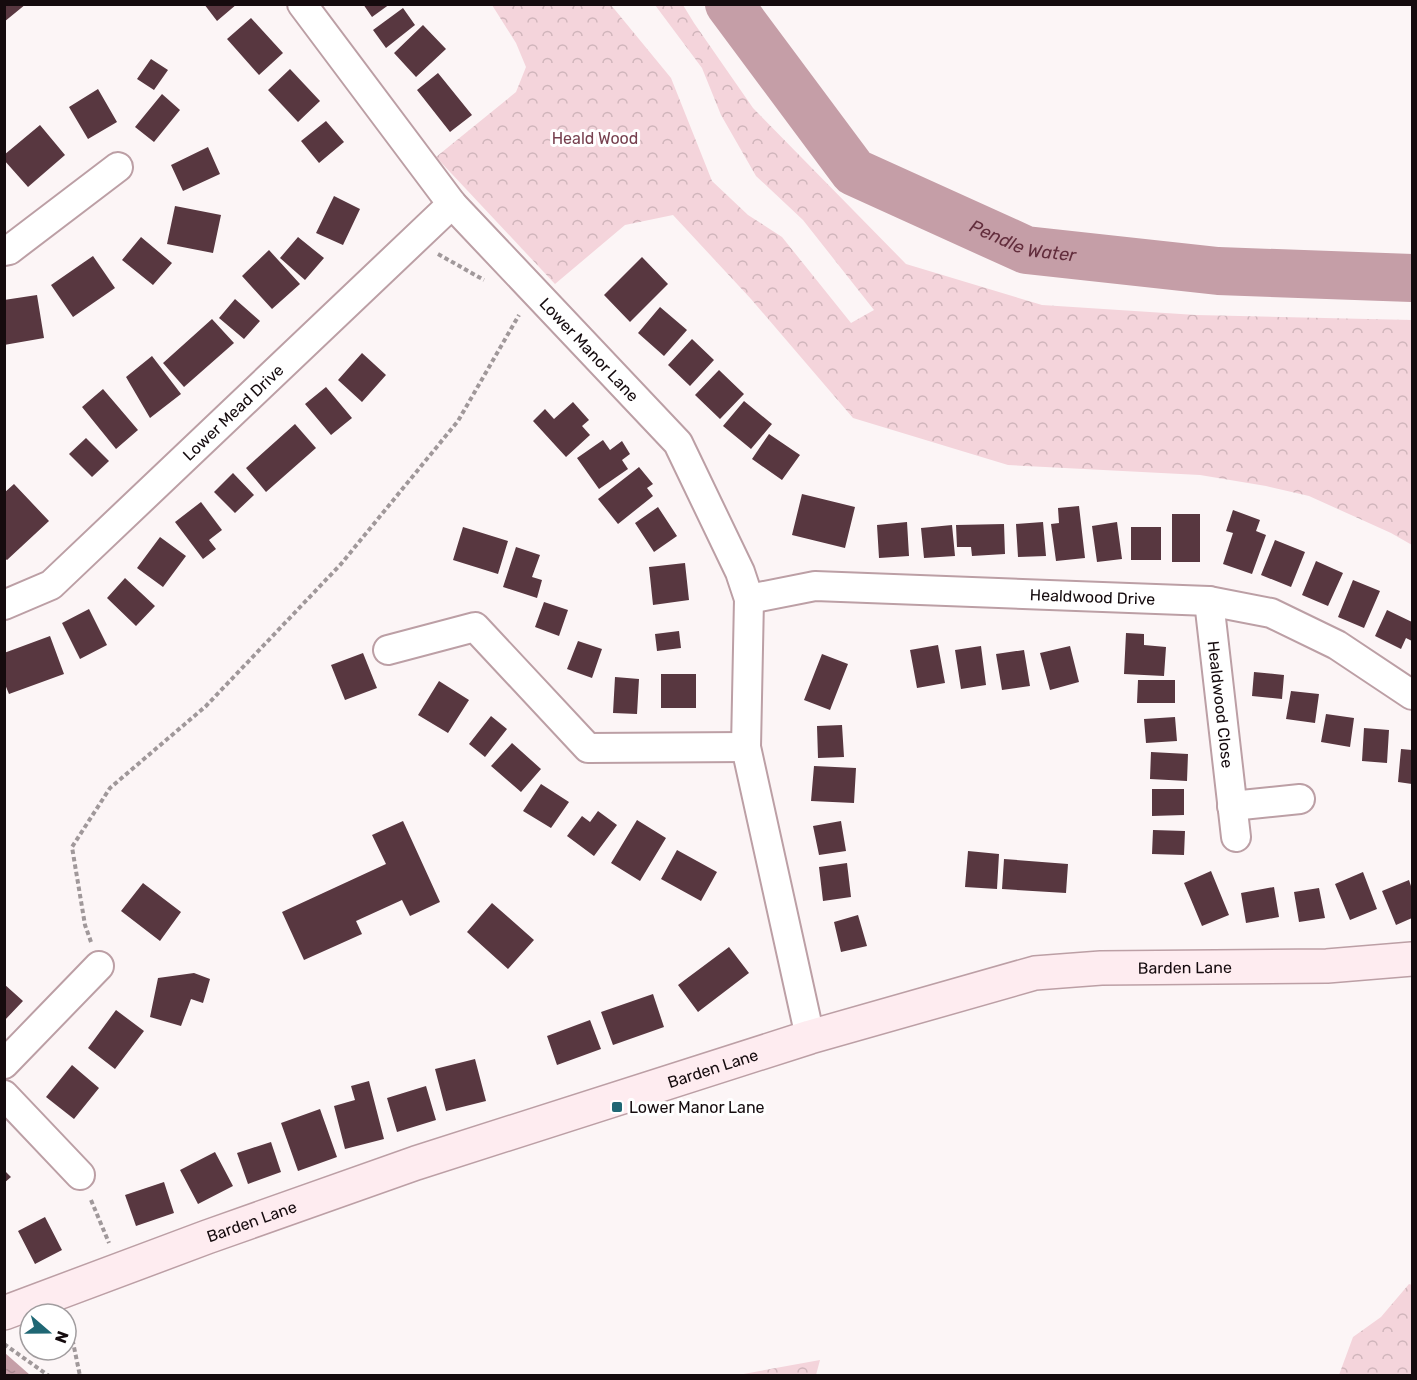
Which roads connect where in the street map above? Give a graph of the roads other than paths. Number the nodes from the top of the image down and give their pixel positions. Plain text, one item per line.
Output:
1 (302, 4) edge
2 (118, 167) dead end
3 (452, 204) junction
4 (4, 251) edge
5 (749, 599) junction
6 (1209, 601) junction
7 (4, 605) edge
8 (388, 650) dead end
9 (1413, 695) edge
10 (746, 747) junction
11 (1300, 799) dead end
12 (1232, 806) junction
13 (1236, 837) dead end
14 (1413, 959) edge
15 (99, 966) road end
16 (810, 1038) junction
17 (4, 1064) edge
18 (4, 1095) edge
19 (80, 1175) road end
20 (4, 1313) edge

1 - 3 street, Lower Manor Lane
2 - 4 street
3 - 5 street, Lower Manor Lane
3 - 7 street, Lower Mead Drive
5 - 6 street, Healdwood Drive
5 - 10 street, Lower Manor Lane
6 - 9 street, Healdwood Drive
6 - 12 street, Healdwood Close
8 - 10 street
10 - 16 street, Lower Manor Lane
11 - 12 street
12 - 13 street, Healdwood Close
14 - 16 street, Barden Lane
15 - 17 street
16 - 20 street, Barden Lane
18 - 19 street

